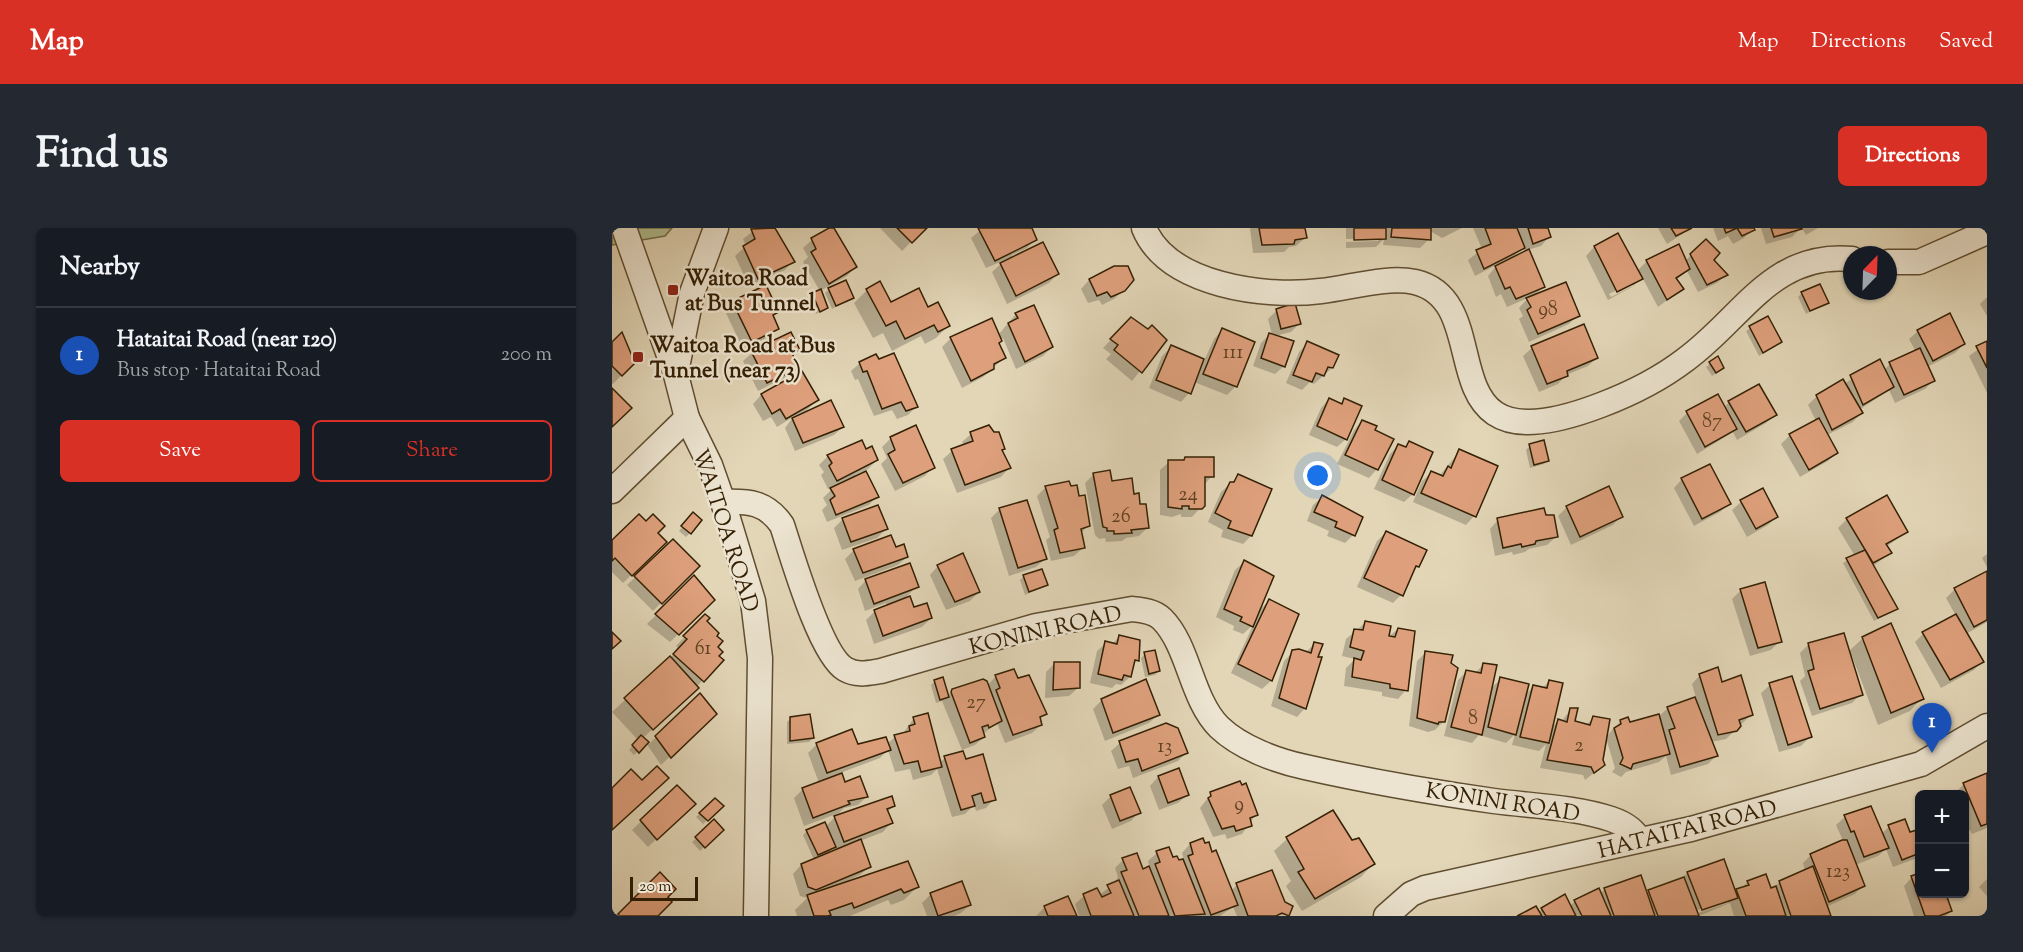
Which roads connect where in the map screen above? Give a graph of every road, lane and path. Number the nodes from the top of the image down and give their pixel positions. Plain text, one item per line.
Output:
1 (624, 228) edge
2 (716, 228) edge
3 (1144, 228) edge
4 (1987, 232) edge
5 (1843, 258) edge
6 (1897, 262) edge
7 (676, 375) junction
8 (687, 418) junction
9 (612, 491) edge
10 (723, 502) junction
11 (1987, 726) edge
12 (1639, 840) junction
13 (756, 916) edge
14 (1386, 916) edge

1 - 7 street, WAITOA ROAD
2 - 7 street
3 - 5 street
4 - 6 street
7 - 8 street, WAITOA ROAD
8 - 9 street
8 - 10 street, WAITOA ROAD
10 - 12 street, KONINI ROAD
10 - 13 street, WAITOA ROAD
11 - 12 street, HATAITAI ROAD
12 - 14 street, HATAITAI ROAD

